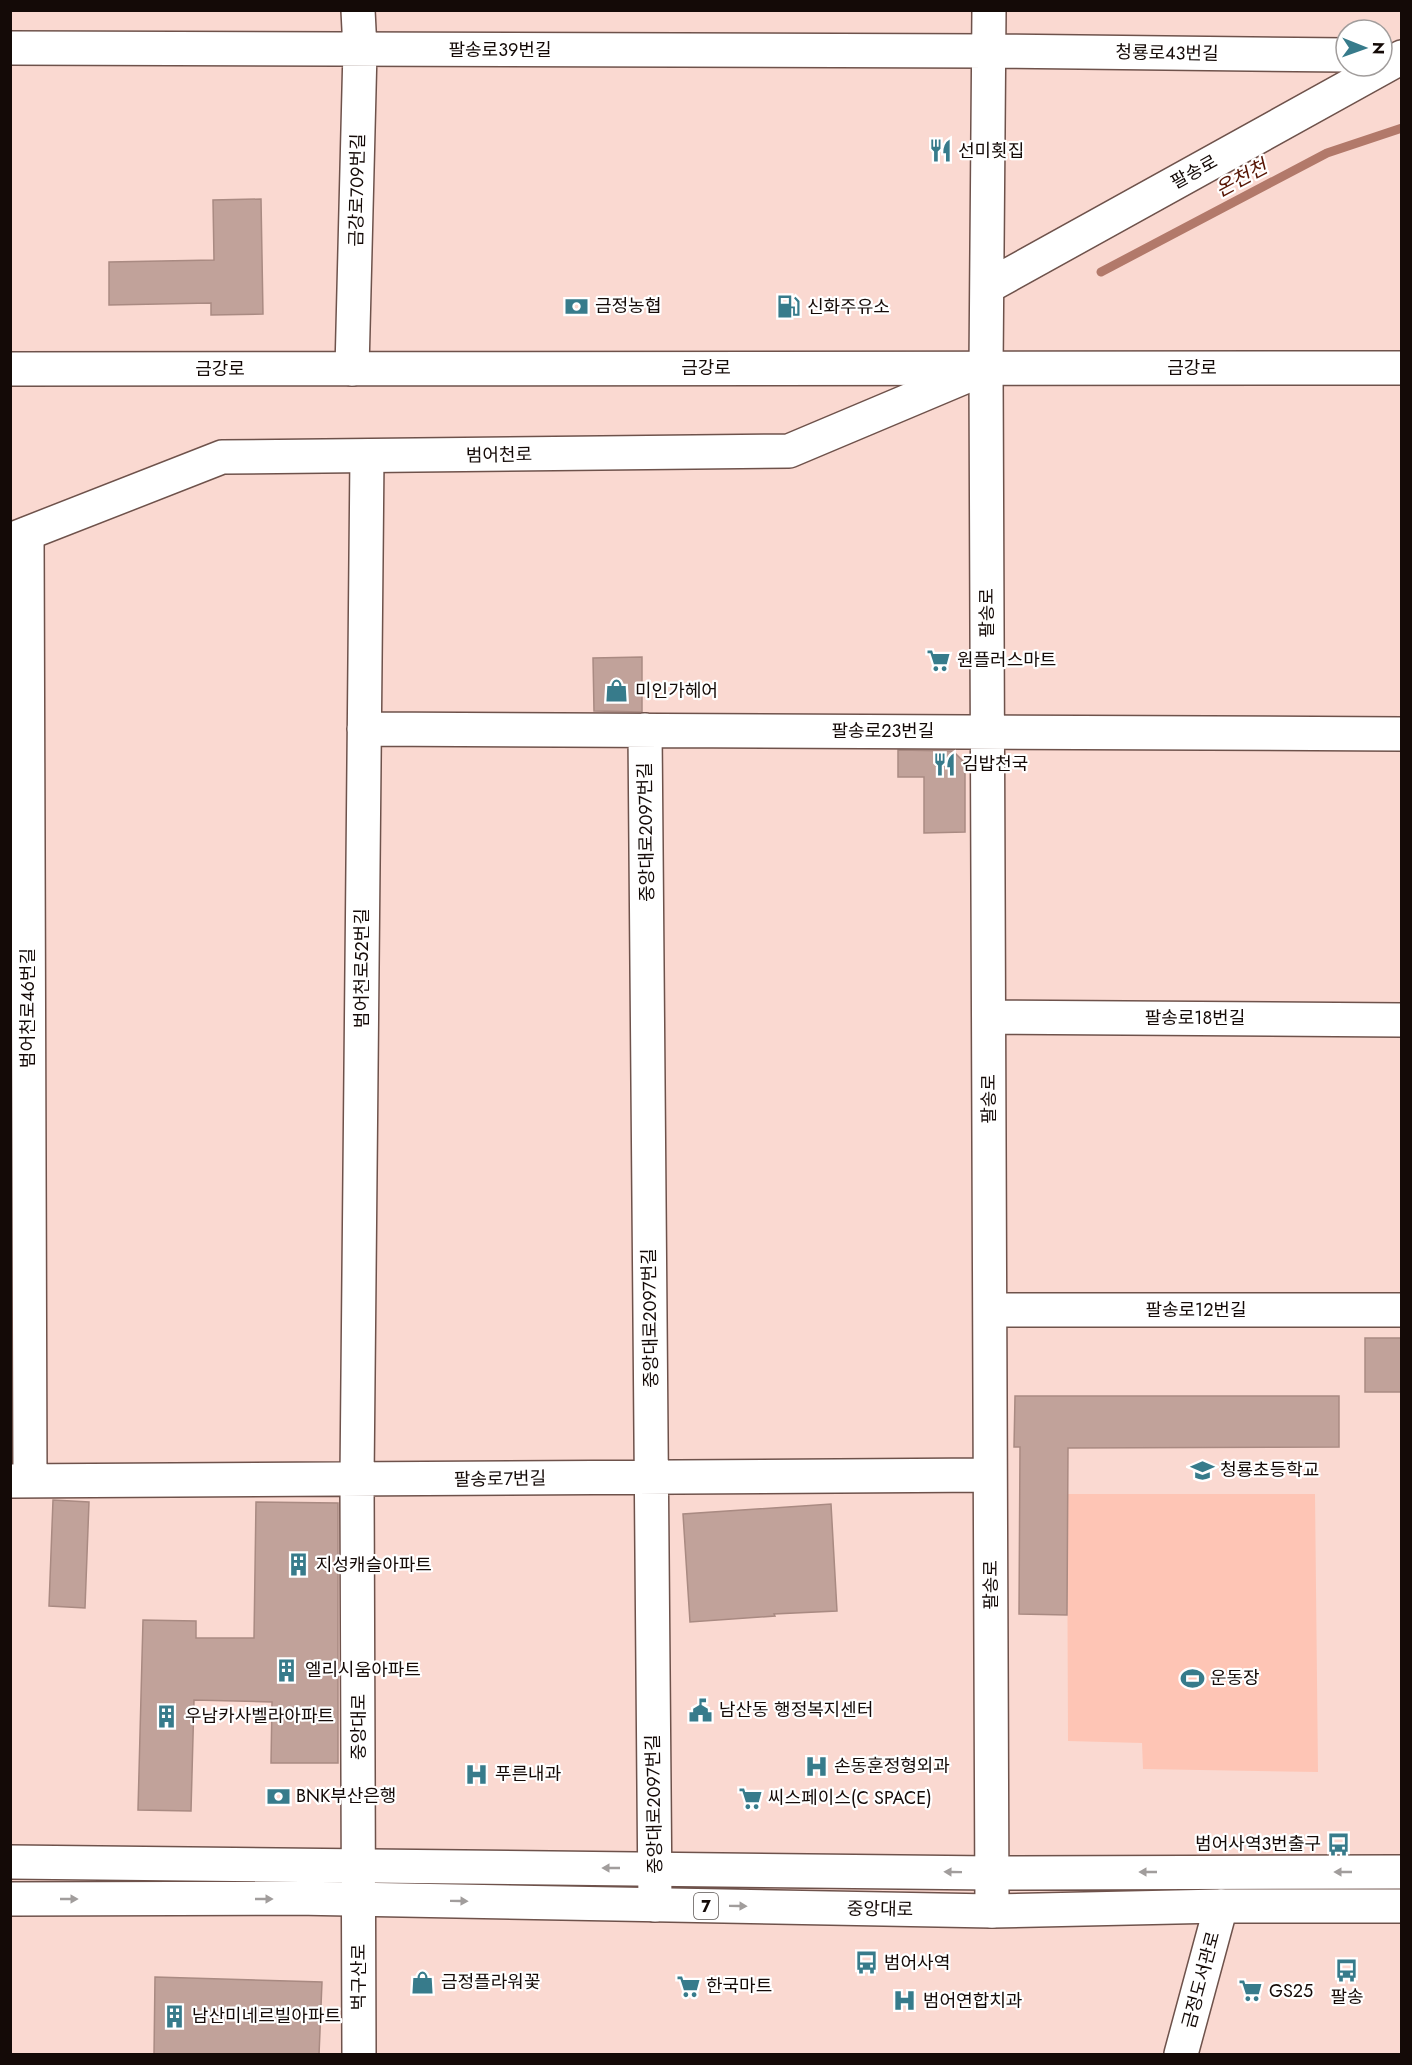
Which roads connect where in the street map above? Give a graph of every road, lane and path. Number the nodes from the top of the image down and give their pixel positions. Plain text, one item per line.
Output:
1 (358, 10) edge
2 (989, 10) edge
3 (10, 48) edge
4 (360, 50) junction
5 (989, 51) junction
6 (1334, 55) edge
7 (1401, 56) edge
8 (987, 287) junction
9 (986, 368) junction
10 (1401, 368) edge
11 (10, 369) edge
12 (352, 369) junction
13 (367, 456) junction
14 (19, 537) edge
15 (364, 729) junction
16 (645, 730) junction
17 (987, 732) junction
18 (1401, 734) edge
19 (989, 1017) junction
20 (1401, 1020) edge
21 (990, 1310) junction
22 (1401, 1310) edge
23 (990, 1476) junction
24 (652, 1478) junction
25 (357, 1480) junction
26 (20, 1481) edge
27 (10, 1863) edge
28 (359, 1866) junction
29 (655, 1868) junction
30 (1401, 1872) edge
31 (992, 1873) junction
32 (10, 1899) edge
33 (359, 1900) junction
34 (655, 1905) junction
35 (1221, 1906) junction
36 (1401, 1906) edge
37 (992, 1911) junction
38 (359, 2055) edge
39 (1181, 2055) edge

1 - 4 street, 금강로709번길
2 - 5 street, 팔송로
3 - 4 street, 팔송로39번길
4 - 5 street, 팔송로39번길
4 - 12 street, 금강로709번길
5 - 6 street, 청룡로43번길
5 - 8 street, 팔송로
7 - 8 street, 팔송로
8 - 9 street, 팔송로
9 - 10 street, 금강로
9 - 12 street, 금강로
9 - 13 street, 범어천로
9 - 17 street, 팔송로
11 - 12 street, 금강로
13 - 14 street, 범어천로
13 - 15 street, 범어천로52번길
14 - 26 street, 범어천로46번길
15 - 16 street, 팔송로23번길
15 - 25 street, 범어천로52번길
16 - 17 street, 팔송로23번길
16 - 24 street, 중앙대로2097번길
17 - 18 street, 팔송로23번길
17 - 19 street, 팔송로
19 - 20 street, 팔송로18번길
19 - 21 street, 팔송로
21 - 22 street, 팔송로12번길
21 - 23 street, 팔송로
23 - 24 street, 팔송로7번길
23 - 31 street, 팔송로
24 - 25 street, 팔송로7번길
24 - 29 street, 중앙대로2097번길
25 - 26 street, 팔송로7번길
25 - 28 street, 중앙대로
27 - 28 street, 중앙대로 / 7
29 -> 28 street, 중앙대로 / 7
28 - 33 street, 중앙대로
31 -> 29 street, 중앙대로 / 7
29 - 34 street, 중앙대로2097번길
30 -> 31 street, 중앙대로 / 7
31 - 37 street, 팔송로
32 -> 33 street, 중앙대로 / 7
33 -> 34 street, 중앙대로 / 7
33 - 38 street, 벅구산로
34 -> 37 street, 중앙대로 / 7
35 - 36 street, 중앙대로 / 7
35 - 37 street, 중앙대로 / 7
35 - 39 street, 금정도서관로

